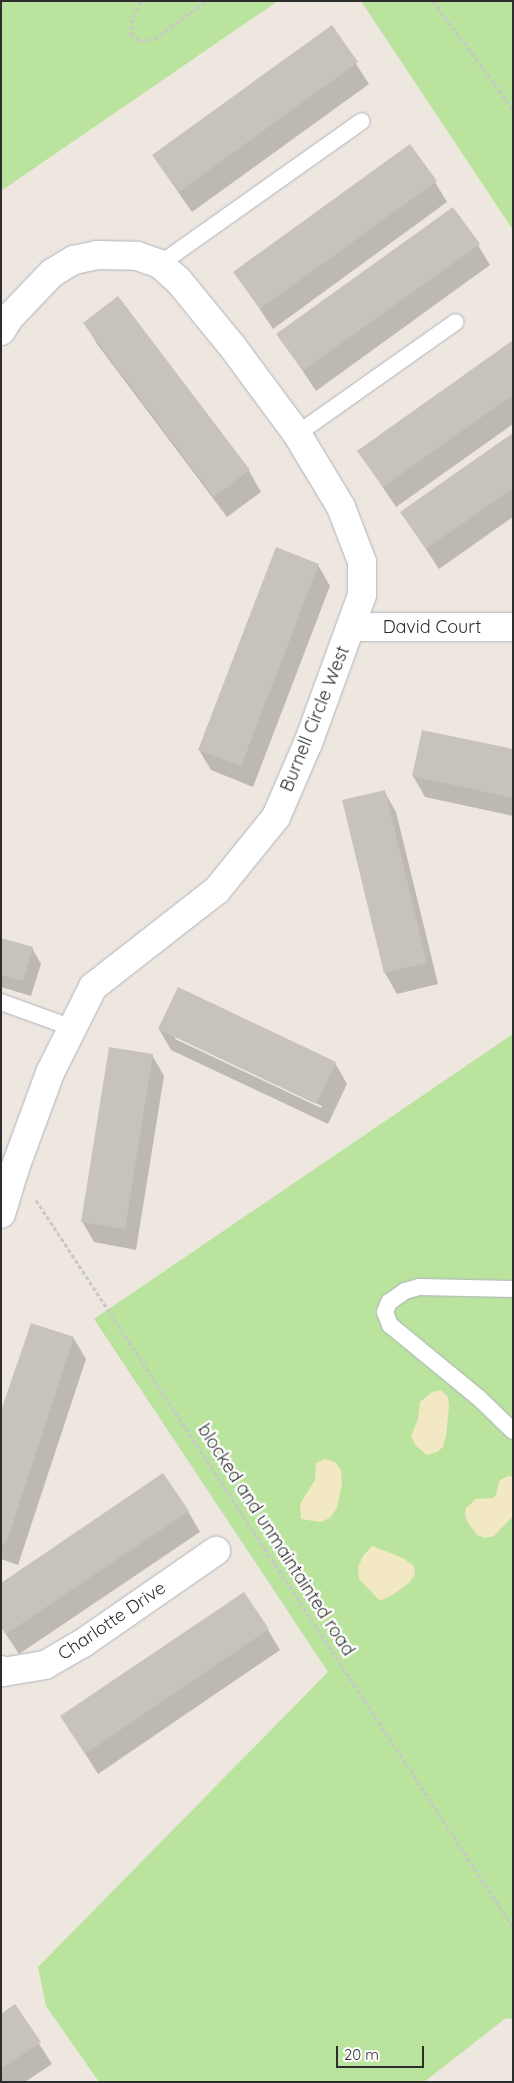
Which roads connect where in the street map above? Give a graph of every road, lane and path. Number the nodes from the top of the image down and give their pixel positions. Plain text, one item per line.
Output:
1 (140, 1) edge
2 (206, 1) edge
3 (433, 1) edge
4 (513, 110) edge
5 (362, 121) dead end
6 (148, 260) junction
7 (456, 322) dead end
8 (1, 331) edge
9 (297, 434) junction
10 (352, 627) junction
11 (513, 627) edge
12 (1, 1002) edge
13 (73, 1028) junction
14 (8, 1158) edge
15 (1, 1214) edge
16 (513, 1289) edge
17 (513, 1431) edge
18 (216, 1551) dead end
19 (1, 1670) edge
20 (513, 1927) edge

1 - 2 path
3 - 4 path
5 - 6 lane
6 - 8 street
6 - 9 street, Burnell Circle West
7 - 9 lane
9 - 10 street, Burnell Circle West
10 - 11 street, David Court
10 - 13 street, Burnell Circle West
12 - 13 lane
13 - 14 street, Burnell Circle West
14 - 15 street, Burnell Circle West
14 - 20 path, blocked and unmaintainted road
16 - 17 lane
18 - 19 street, Charlotte Drive

